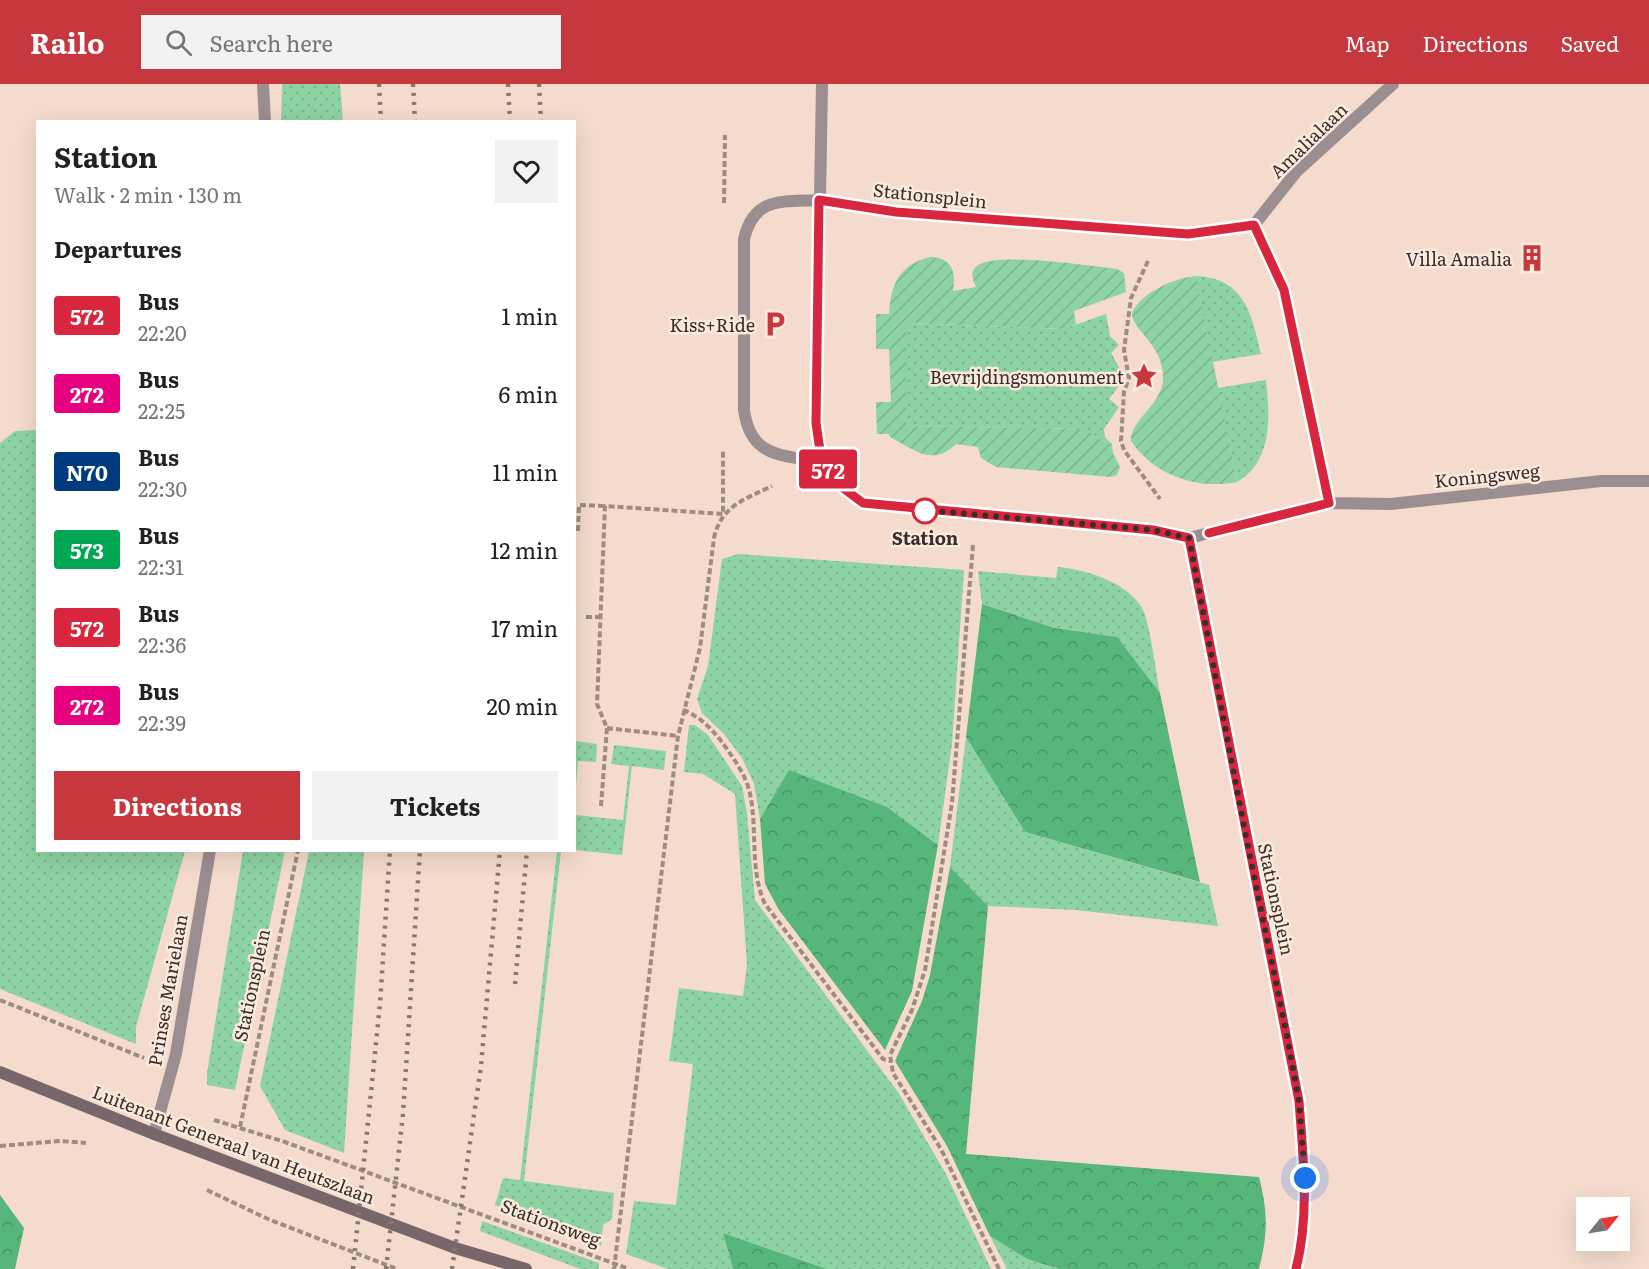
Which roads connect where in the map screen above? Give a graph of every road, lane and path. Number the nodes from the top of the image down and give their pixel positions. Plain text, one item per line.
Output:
1 (263, 84) edge
2 (822, 84) edge
3 (1393, 84) edge
4 (265, 120) edge
5 (819, 200) junction
6 (1254, 225) junction
7 (1161, 232) junction
8 (823, 463) junction
9 (1649, 481) edge
10 (1329, 503) junction
11 (605, 506) junction
12 (723, 514) junction
13 (975, 515) junction
14 (578, 531) dead end
15 (1189, 538) junction
16 (586, 616) dead end
17 (601, 616) junction
18 (683, 710) junction
19 (607, 728) junction
20 (678, 736) junction
21 (600, 806) dead end
22 (210, 852) edge
23 (298, 852) edge
24 (0, 1000) edge
25 (890, 1061) junction
26 (172, 1069) junction
27 (0, 1072) edge
28 (240, 1127) joint
29 (154, 1134) junction
30 (89, 1143) dead end
31 (0, 1147) edge
32 (197, 1186) dead end
33 (462, 1208) joint
34 (455, 1248) junction
35 (615, 1267) edge
36 (398, 1269) edge
37 (494, 1269) edge
38 (526, 1269) edge
39 (629, 1269) edge
40 (999, 1269) edge
41 (1296, 1269) edge

1 - 4 street
2 - 5 street
3 - 6 street, Amalialaan
5 - 7 street, Stationsplein
5 - 8 street
5 - 8 street, Stationsplein
6 - 7 street, Stationsplein
6 - 10 street
7 - 15 path
8 - 12 path
8 - 13 street
9 - 10 street, Koningsweg
10 - 15 street
11 - 12 path
11 - 14 path
11 - 17 path
12 - 18 path
13 - 15 street
13 - 25 path
15 - 41 street, Stationsplein
16 - 17 path
17 - 19 path
18 - 20 path
18 - 25 path
19 - 20 path
19 - 21 path
20 - 35 path
22 - 26 street, Prinses Marielaan
23 - 28 path, Stationsplein
24 - 26 path
25 - 40 path
26 - 29 street, Prinses Marielaan
27 - 29 main road, Luitenant Generaal van Heutszlaan
28 - 33 path, Luitenant Generaal van Heutszlaan
29 - 34 main road, Luitenant Generaal van Heutszlaan
30 - 31 path
32 - 36 path
33 - 35 path, Stationsweg
34 - 37 main road
34 - 38 main road
35 - 39 path, Stationsweg

